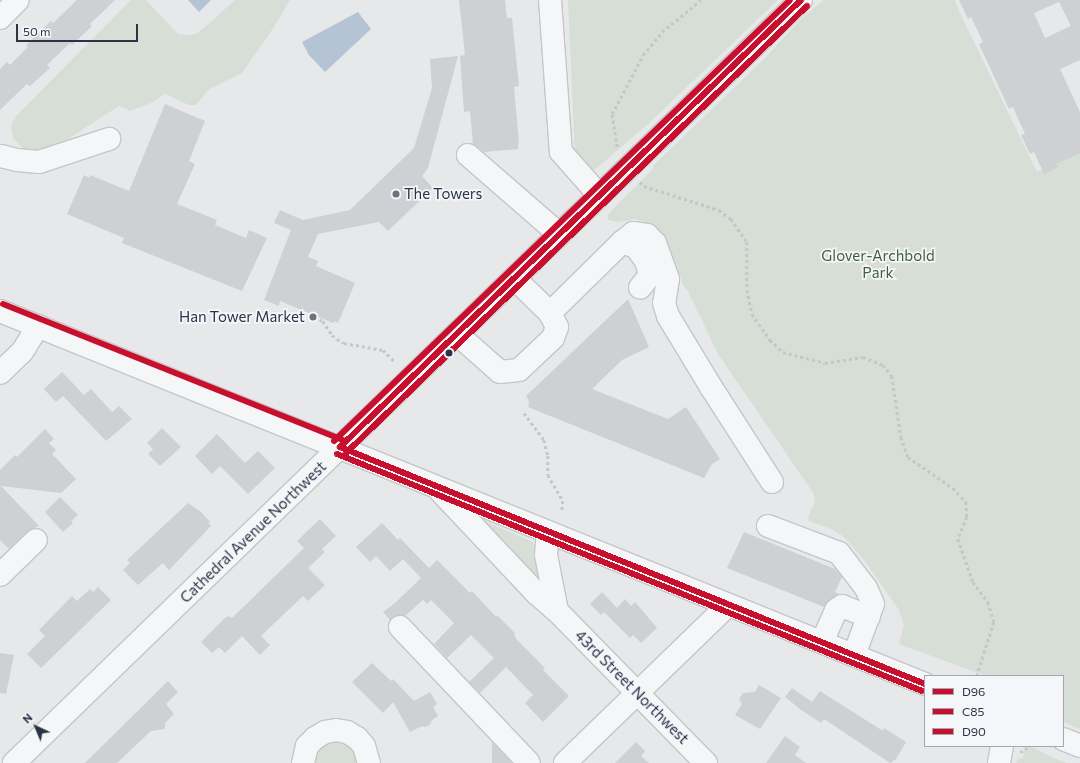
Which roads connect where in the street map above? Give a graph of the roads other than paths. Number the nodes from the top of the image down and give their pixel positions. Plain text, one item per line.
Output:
1 (18, 0) edge
2 (550, 0) edge
3 (801, 0) edge
4 (0, 18) edge
5 (109, 139) dead end
6 (3, 151) edge
7 (468, 155) dead end
8 (599, 195) junction
9 (559, 234) junction
10 (622, 242) junction
11 (514, 278) junction
12 (640, 288) dead end
13 (0, 311) edge
14 (550, 313) junction
15 (38, 326) junction
16 (457, 334) junction
17 (0, 373) edge
18 (340, 448) junction
19 (772, 482) dead end
20 (436, 487) junction
21 (768, 526) dead end
22 (548, 532) junction
23 (36, 540) dead end
24 (0, 575) edge
25 (728, 605) junction
26 (557, 611) junction
27 (868, 617) junction
28 (400, 627) dead end
29 (822, 642) junction
30 (854, 655) junction
31 (924, 684) edge
32 (638, 692) junction
33 (1064, 739) edge
34 (1080, 746) edge
35 (1002, 747) edge
36 (14, 763) edge
37 (303, 763) edge
38 (369, 763) edge
39 (529, 763) edge
40 (565, 763) edge
41 (706, 763) edge
42 (999, 763) edge

1 - 4 street
2 - 8 street
3 - 8 street, Cathedral Avenue Northwest
5 - 6 street
7 - 9 street
8 - 9 street, Cathedral Avenue Northwest
9 - 11 street, Cathedral Avenue Northwest
10 - 12 street
10 - 14 street
10 - 19 street
11 - 14 street
11 - 16 street, Cathedral Avenue Northwest
13 - 15 street
14 - 16 street
15 - 17 street
15 - 18 street
16 - 18 street, Cathedral Avenue Northwest
18 - 20 street
18 - 36 street, Cathedral Avenue Northwest
20 - 22 street
20 - 26 street, 43rd Street Northwest
21 - 27 street
22 - 25 street
22 - 26 street
23 - 24 street
25 - 29 street
25 - 32 street
26 - 32 street, 43rd Street Northwest
27 - 29 street
27 - 30 street
28 - 39 street
29 - 30 street
30 - 31 street
32 - 40 street
32 - 41 street, 43rd Street Northwest
33 - 34 street
35 - 42 street
37 - 38 street

